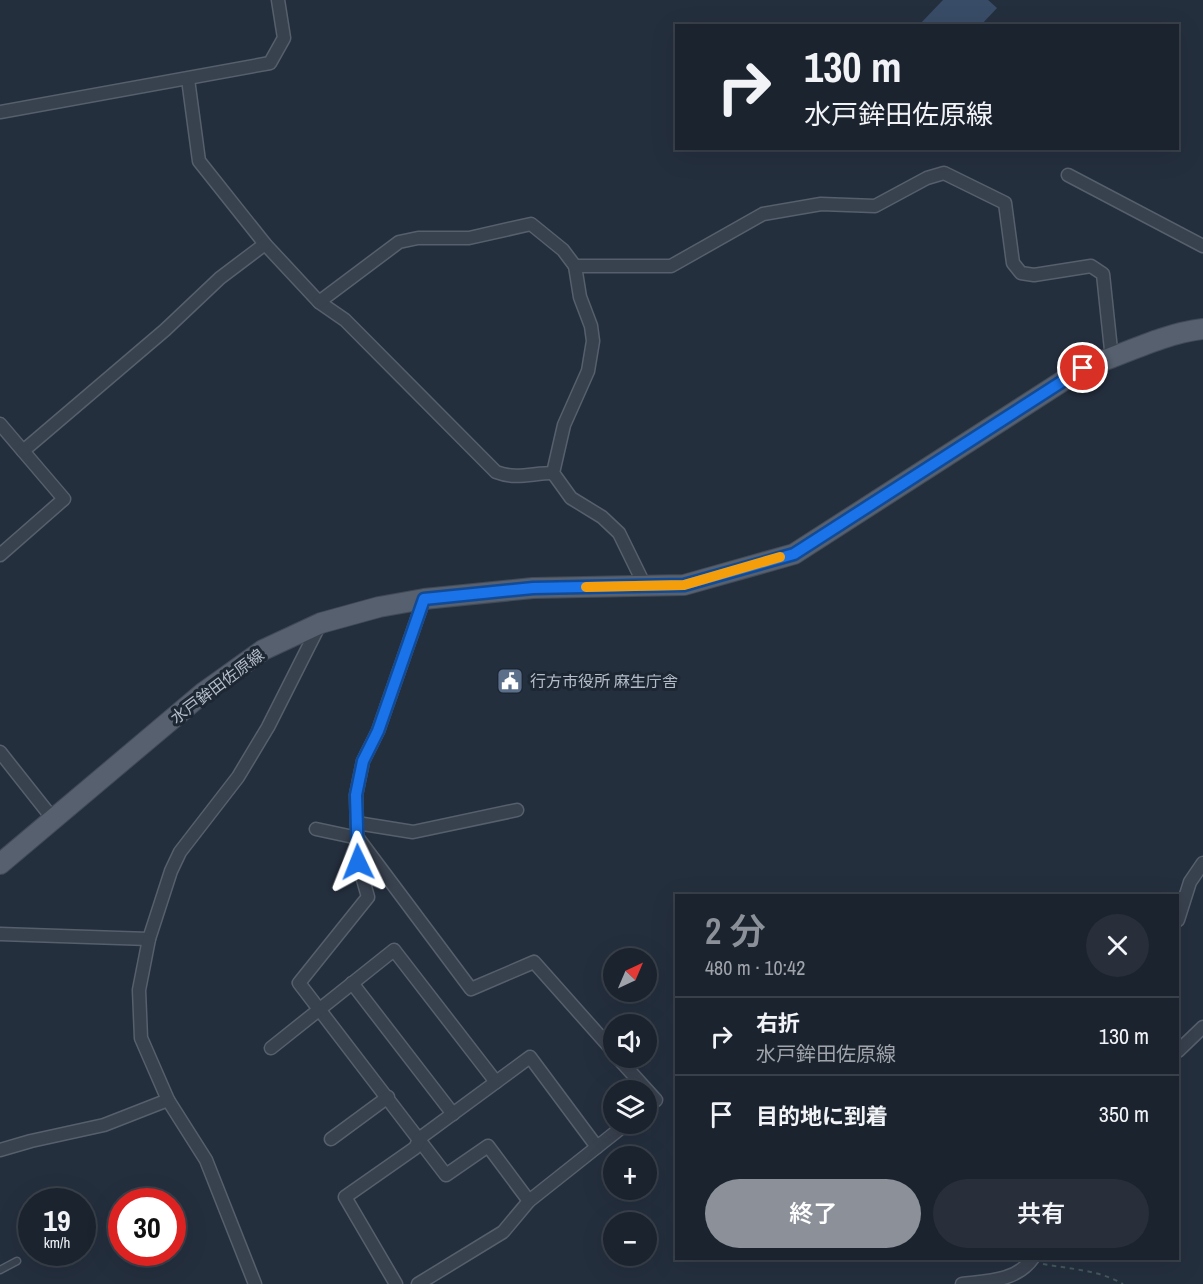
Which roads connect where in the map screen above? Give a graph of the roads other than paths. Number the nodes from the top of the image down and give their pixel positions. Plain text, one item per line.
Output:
1 (278, 0) edge
2 (188, 79) junction
3 (0, 112) edge
4 (1068, 175) dead end
5 (264, 244) junction
6 (1203, 246) edge
7 (575, 266) junction
8 (319, 302) junction
9 (1203, 328) edge
10 (1116, 358) junction
11 (0, 424) edge
12 (23, 451) junction
13 (553, 473) junction
14 (0, 555) edge
15 (645, 586) junction
16 (424, 599) junction
17 (321, 623) junction
18 (0, 752) edge
19 (517, 810) dead end
20 (53, 819) junction
21 (357, 823) junction
22 (316, 829) dead end
23 (358, 838) junction
24 (1203, 863) edge
25 (0, 864) edge
26 (1179, 917) edge
27 (0, 934) edge
28 (149, 939) junction
29 (352, 983) junction
30 (320, 1009) junction
31 (1203, 1027) edge
32 (603, 1040) edge
33 (271, 1048) dead end
34 (1179, 1050) edge
35 (627, 1068) edge
36 (638, 1080) edge
37 (496, 1082) junction
38 (388, 1097) junction
39 (168, 1100) junction
40 (453, 1114) junction
41 (613, 1134) edge
42 (420, 1138) junction
43 (331, 1139) dead end
44 (597, 1147) junction
45 (0, 1150) edge
46 (529, 1201) junction
47 (1032, 1260) edge
48 (17, 1261) dead end
49 (0, 1270) edge
50 (255, 1284) edge
51 (396, 1284) edge
52 (418, 1284) edge
53 (962, 1284) edge

1 - 2 street
2 - 3 street
2 - 5 street
4 - 6 street
5 - 8 street
5 - 12 street
7 - 8 street
7 - 10 street
7 - 13 street
8 - 13 street
9 - 10 main road, 水戸鉾田佐原線
10 - 15 main road, 水戸鉾田佐原線
11 - 12 street
12 - 14 street
13 - 15 street
15 - 16 main road, 水戸鉾田佐原線
16 - 17 main road, 水戸鉾田佐原線
16 - 21 street
17 - 20 main road, 水戸鉾田佐原線
17 - 28 street
18 - 20 street
19 - 21 street
20 - 25 main road, 水戸鉾田佐原線
21 - 23 street
22 - 23 street
23 - 30 street
23 - 32 street
24 - 26 street
27 - 28 street
28 - 39 street
29 - 30 street
29 - 37 street
29 - 40 street
30 - 33 street
30 - 38 street
31 - 34 street
35 - 36 street
37 - 40 street
37 - 44 street
38 - 42 street
38 - 43 street
39 - 45 street
39 - 50 street
40 - 42 street
41 - 44 street
42 - 46 street
42 - 51 street
44 - 46 street
46 - 52 street
47 - 53 street
48 - 49 lane

